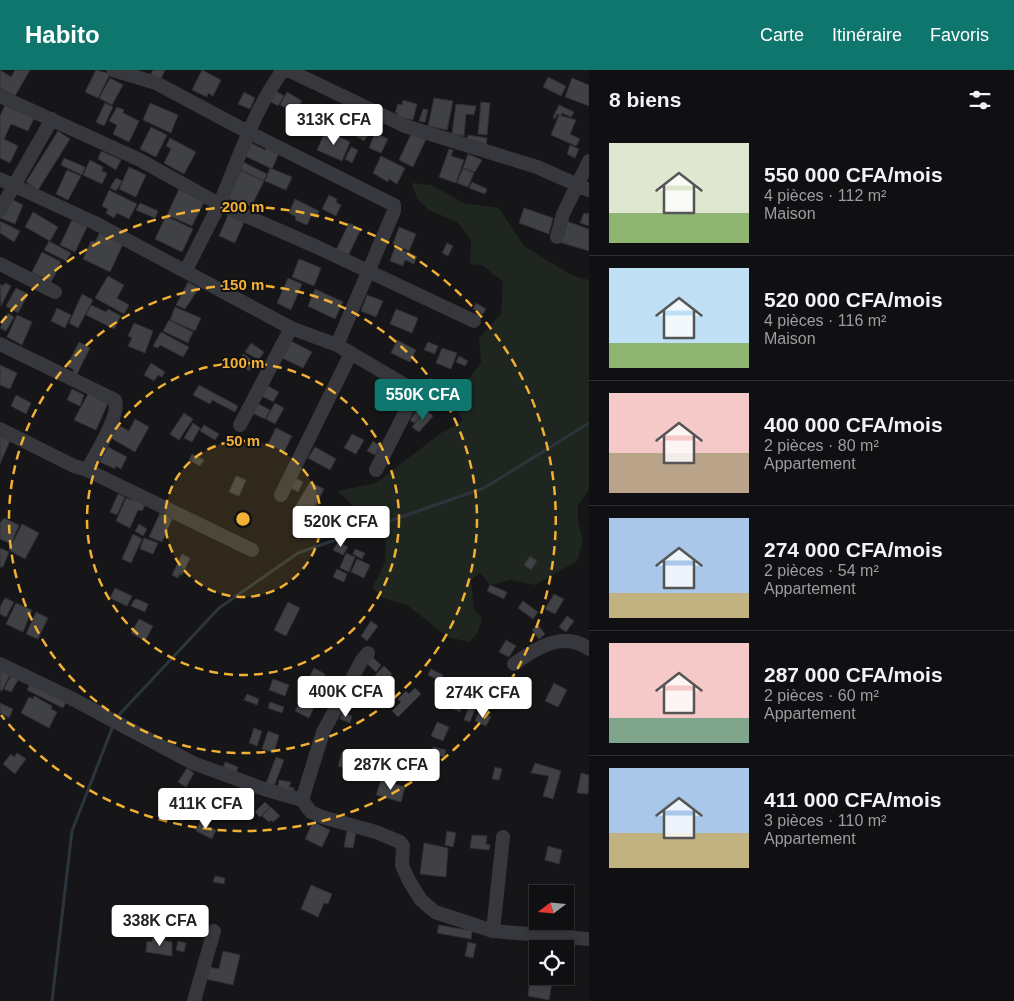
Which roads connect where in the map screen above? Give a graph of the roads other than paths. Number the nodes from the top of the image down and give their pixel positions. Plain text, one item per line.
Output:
1 (113, 70) edge
2 (0, 96) edge
3 (52, 120) junction
4 (248, 132) junction
5 (589, 161) edge
6 (0, 179) edge
7 (15, 185) junction
8 (583, 188) edge
9 (219, 204) junction
10 (0, 210) edge
11 (557, 237) dead end
12 (0, 264) edge
13 (186, 270) junction
14 (370, 273) junction
15 (55, 292) dead end
16 (474, 322) dead end
17 (291, 328) junction
18 (0, 344) edge
19 (337, 346) junction
20 (351, 353) junction
21 (240, 425) dead end
22 (0, 428) edge
23 (87, 470) junction
24 (376, 470) dead end
25 (281, 495) dead end
26 (252, 550) dead end
27 (589, 649) edge
28 (368, 653) dead end
29 (0, 664) edge
30 (514, 664) dead end
31 (302, 800) junction
32 (503, 837) dead end
33 (214, 931) dead end
34 (492, 931) junction
35 (589, 939) edge
36 (194, 1001) edge

1 - 4 street
2 - 3 street
3 - 7 street
3 - 9 street
4 - 8 street
4 - 9 street
4 - 14 street
5 - 8 street
6 - 7 street
7 - 10 street
7 - 13 street
8 - 11 street
9 - 13 street
9 - 14 street
12 - 15 street
13 - 17 street
14 - 16 street
14 - 19 street
17 - 19 street
17 - 21 street
18 - 23 street
19 - 20 street
20 - 24 street
20 - 25 street
22 - 23 street
23 - 26 street
27 - 30 street
28 - 31 street
29 - 31 street
31 - 34 street
32 - 34 street
33 - 36 street
34 - 35 street

